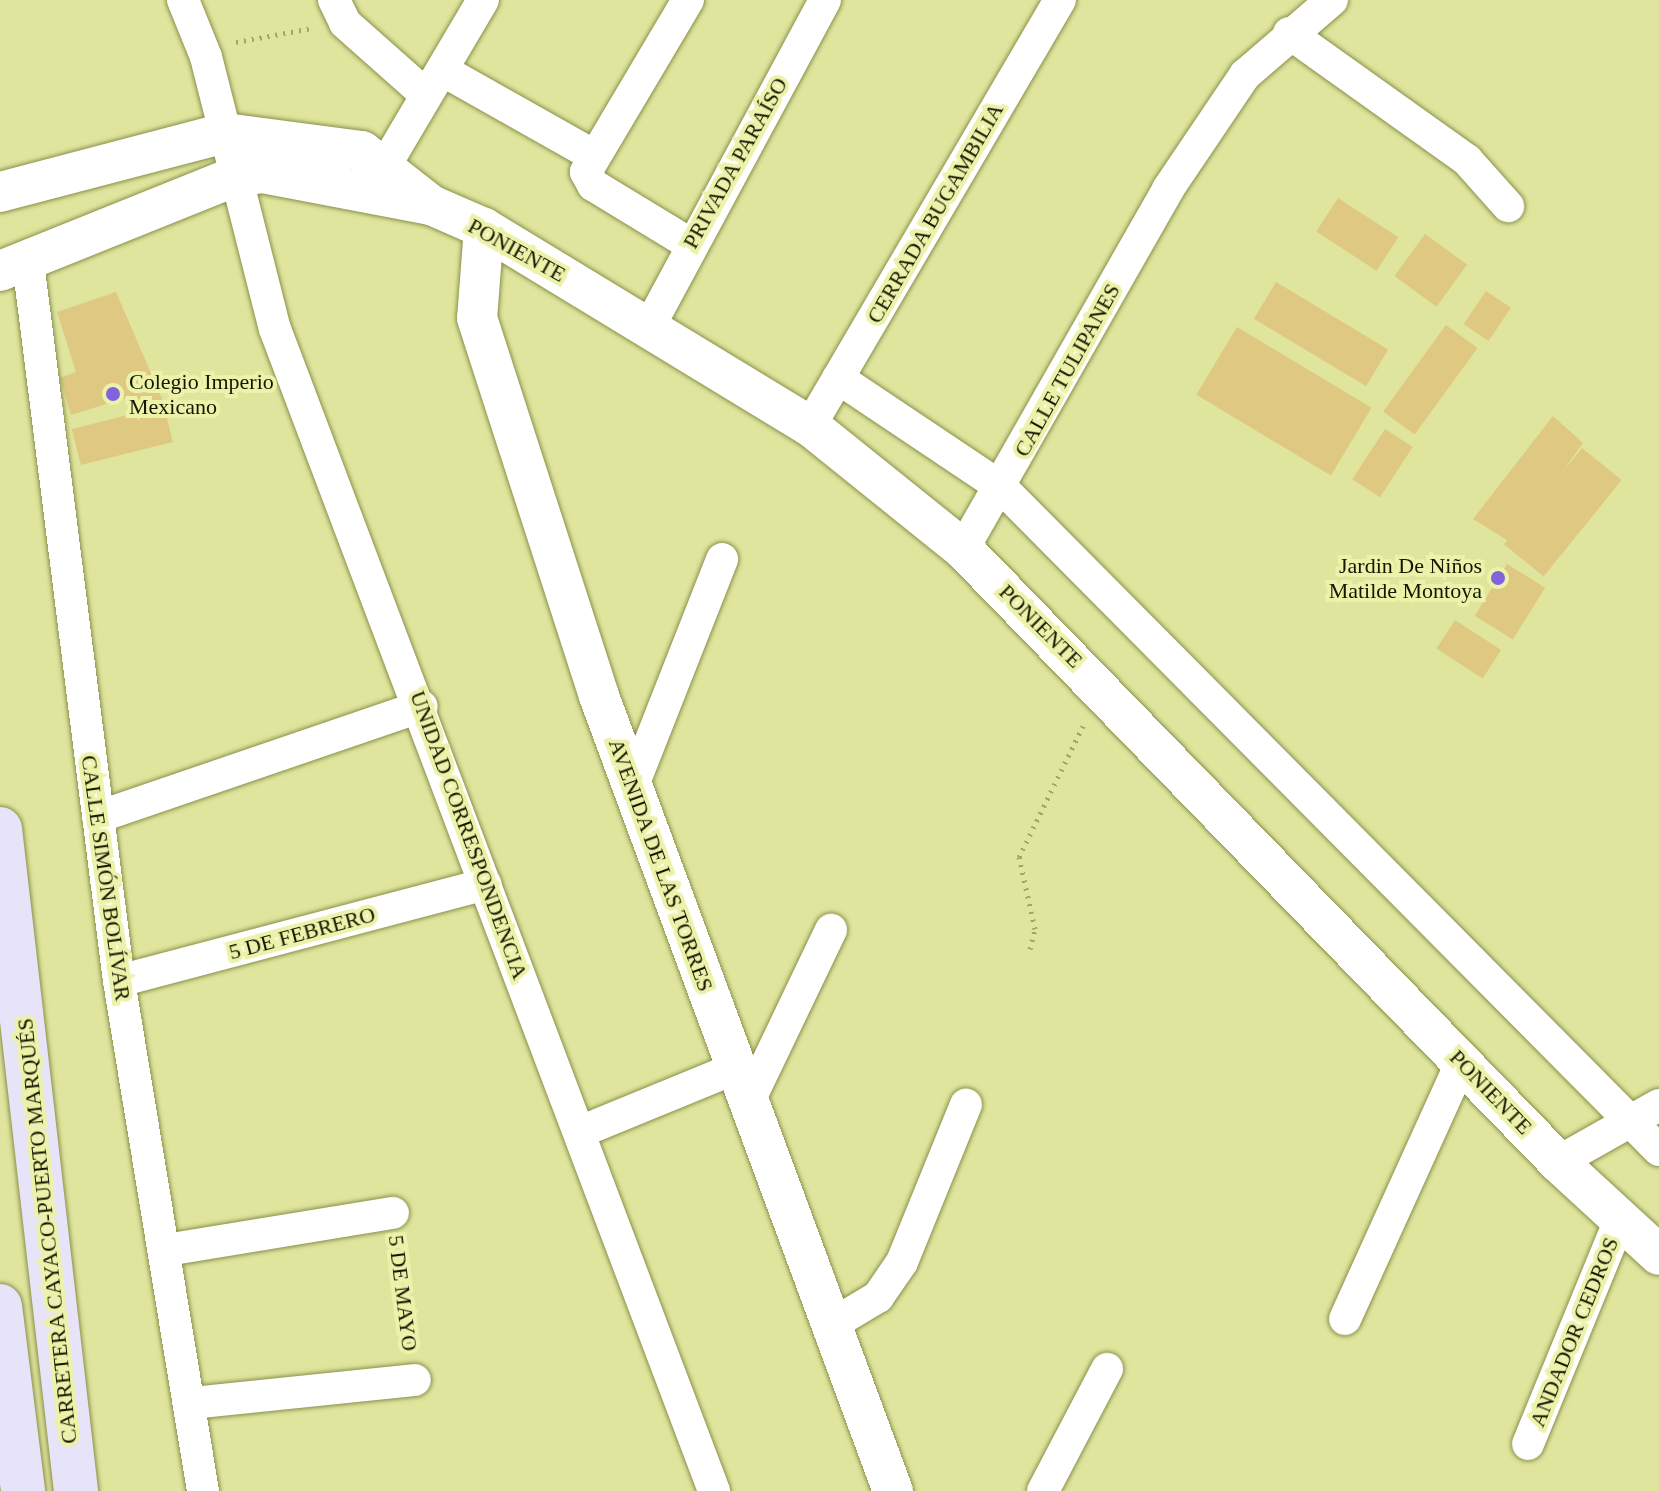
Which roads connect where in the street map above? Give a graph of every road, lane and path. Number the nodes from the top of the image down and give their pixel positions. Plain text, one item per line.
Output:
1 (183, 0) edge
2 (483, 0) edge
3 (688, 0) edge
4 (825, 0) edge
5 (1060, 0) edge
6 (1332, 0) edge
7 (339, 11) edge
8 (1289, 33) junction
9 (206, 57) junction
10 (434, 82) junction
11 (225, 133) junction
12 (589, 163) junction
13 (234, 177) junction
14 (376, 180) junction
15 (0, 192) edge
16 (1508, 206) dead end
17 (484, 228) junction
18 (690, 244) junction
19 (14, 267) edge
20 (649, 327) junction
21 (838, 378) junction
22 (810, 426) junction
23 (1001, 487) junction
24 (963, 549) junction
25 (722, 559) dead end
26 (1103, 688) junction
27 (422, 706) junction
28 (632, 788) junction
29 (98, 817) junction
30 (0, 829) edge
31 (485, 884) junction
32 (831, 930) dead end
33 (1030, 949) dead end
34 (119, 981) junction
35 (1462, 1061) junction
36 (742, 1084) junction
37 (966, 1104) dead end
38 (1659, 1105) edge
39 (1627, 1118) junction
40 (580, 1132) junction
41 (1659, 1150) edge
42 (1558, 1162) junction
43 (393, 1213) joint
44 (1620, 1220) junction
45 (166, 1250) junction
46 (1659, 1255) edge
47 (0, 1306) edge
48 (1345, 1319) dead end
49 (831, 1325) junction
50 (1107, 1369) dead end
51 (415, 1380) joint
52 (192, 1403) junction
53 (1528, 1444) dead end
54 (23, 1491) edge
55 (76, 1491) edge
56 (203, 1491) edge
57 (714, 1491) edge
58 (893, 1491) edge
59 (1043, 1491) edge

1 - 9 street, UNIDAD CORRESPONDENCIA
2 - 10 street
3 - 12 street
4 - 18 street, PRIVADA PARAÍSO
5 - 21 street, CERRADA BUGAMBILIA
6 - 8 street
7 - 9 path
7 - 10 street
8 - 16 street
8 - 23 street, CALLE TULIPANES
9 - 11 street, UNIDAD CORRESPONDENCIA
10 - 12 street
10 - 14 street
11 - 13 street, UNIDAD CORRESPONDENCIA
11 - 14 street, PONIENTE
11 - 15 street, PONIENTE
12 - 18 street
13 - 14 street, PONIENTE
13 - 19 street, PONIENTE
13 - 27 street, UNIDAD CORRESPONDENCIA
14 - 17 street, PONIENTE
17 - 20 street, PONIENTE
17 - 28 street, AVENIDA DE LAS TORRES
18 - 20 street, PRIVADA PARAÍSO
19 - 29 street, CALLE SIMÓN BOLÍVAR
20 - 22 street, PONIENTE
21 - 22 street, CERRADA BUGAMBILIA
21 - 23 street
22 - 24 street, PONIENTE
23 - 24 street, CALLE TULIPANES
23 - 39 street
24 - 26 street, PONIENTE
25 - 28 street
26 - 33 path
26 - 35 street, PONIENTE
27 - 29 street
27 - 31 street, UNIDAD CORRESPONDENCIA
28 - 36 street, AVENIDA DE LAS TORRES
29 - 34 street, CALLE SIMÓN BOLÍVAR
30 - 55 main road, CARRETERA CAYACO-PUERTO MARQUÉS
31 - 34 street, 5 DE FEBRERO
31 - 40 street, UNIDAD CORRESPONDENCIA
32 - 36 street
34 - 45 street, CALLE SIMÓN BOLÍVAR
35 - 42 street, PONIENTE
35 - 48 street
36 - 40 street
36 - 49 street, AVENIDA DE LAS TORRES
37 - 49 street
38 - 39 street
39 - 41 street
39 - 42 street
40 - 57 street, UNIDAD CORRESPONDENCIA
42 - 44 street, PONIENTE
43 - 45 street, 5 DE MAYO
43 - 51 path, 5 DE MAYO
44 - 46 street, PONIENTE
44 - 53 street, ANDADOR CEDROS
45 - 52 street, CALLE SIMÓN BOLÍVAR
47 - 54 main road
49 - 58 street, AVENIDA DE LAS TORRES
50 - 59 street
51 - 52 street, 5 DE MAYO
52 - 56 street, CALLE SIMÓN BOLÍVAR

